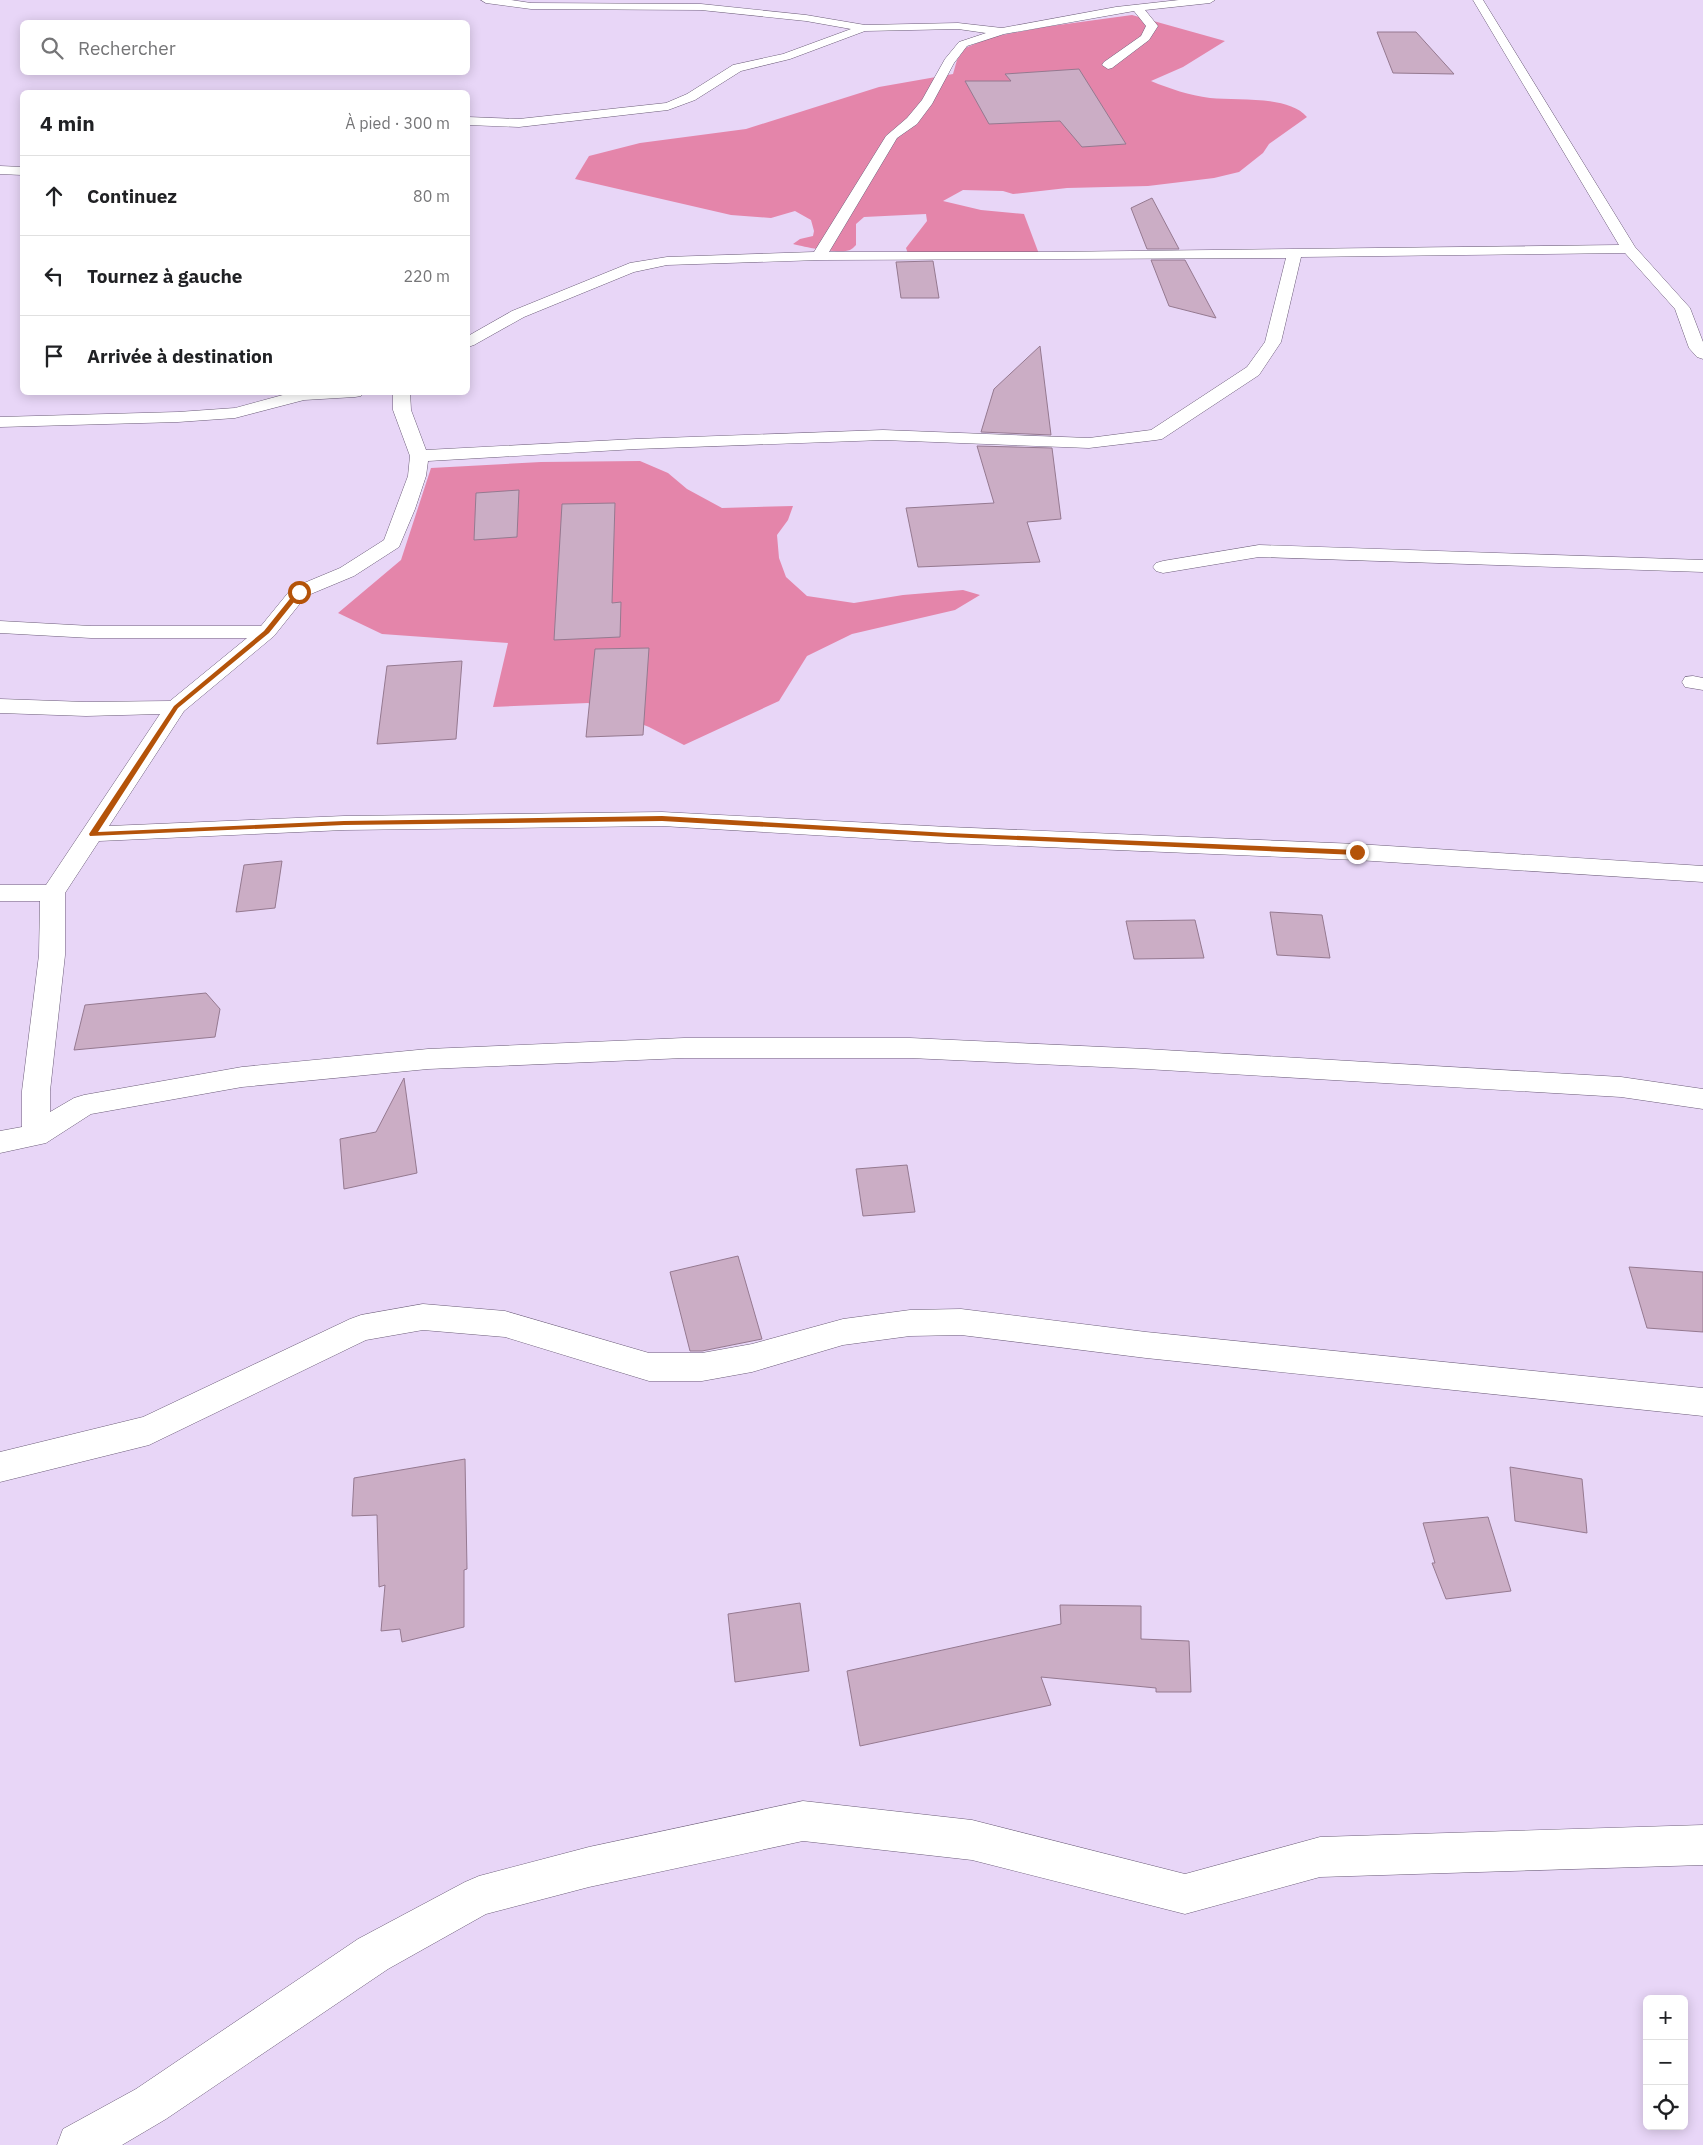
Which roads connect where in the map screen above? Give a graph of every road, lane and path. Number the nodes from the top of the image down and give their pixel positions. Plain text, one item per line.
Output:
1 (486, 0) edge
2 (1210, 0) edge
3 (1478, 0) edge
4 (1137, 8) junction
5 (865, 28) junction
6 (1002, 31) junction
7 (1108, 65) dead end
8 (470, 121) edge
9 (0, 170) edge
10 (20, 172) edge
11 (1629, 248) junction
12 (1295, 252) junction
13 (819, 256) junction
14 (470, 341) edge
15 (1703, 354) edge
16 (304, 395) edge
17 (401, 395) edge
18 (0, 422) edge
19 (419, 456) junction
20 (1703, 566) edge
21 (1163, 567) dead end
22 (0, 627) edge
23 (267, 632) junction
24 (0, 706) edge
25 (176, 707) junction
26 (93, 834) junction
27 (1703, 874) edge
28 (0, 893) edge
29 (53, 893) junction
30 (1703, 1099) edge
31 (36, 1136) junction
32 (0, 1142) edge
33 (1703, 1402) edge
34 (0, 1467) edge
35 (1703, 1845) edge
36 (79, 2145) edge

1 - 5 street
2 - 4 street
3 - 11 street
4 - 6 street
4 - 7 street
5 - 6 street
5 - 8 street
6 - 13 street
9 - 10 street
11 - 12 street
11 - 15 street
12 - 13 street
12 - 19 street
13 - 14 street
16 - 18 street
17 - 19 street
19 - 23 street
20 - 21 street
22 - 23 street
23 - 25 street
24 - 25 street
25 - 26 street
26 - 27 street
26 - 29 street
28 - 29 street
29 - 31 street
30 - 31 street
31 - 32 street
33 - 34 street
35 - 36 street

